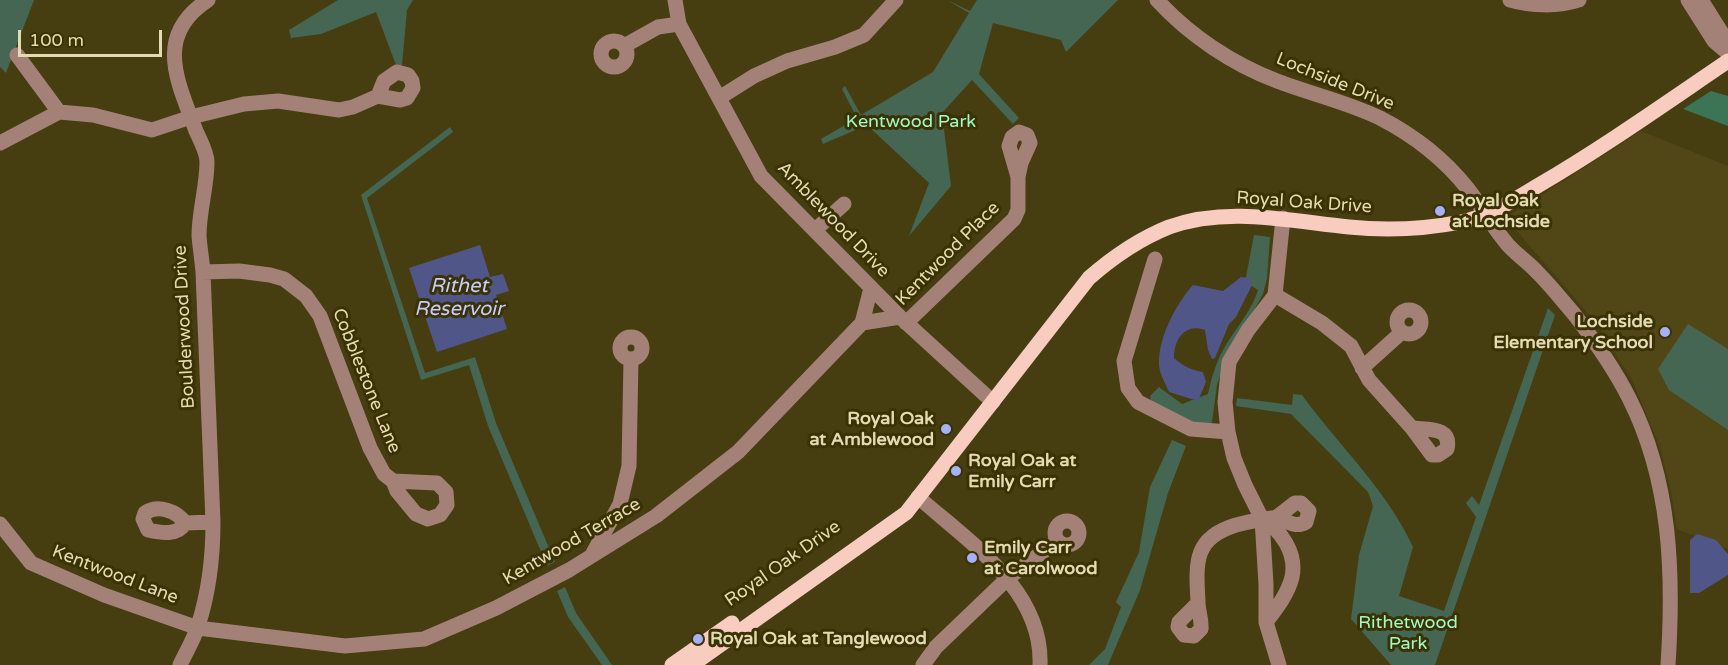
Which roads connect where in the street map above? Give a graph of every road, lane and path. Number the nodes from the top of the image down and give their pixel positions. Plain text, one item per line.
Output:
1 (208, 0) edge
2 (675, 0) edge
3 (896, 0) edge
4 (1157, 0) edge
5 (1510, 0) edge
6 (1579, 0) edge
7 (1688, 0) edge
8 (1701, 0) edge
9 (680, 24) junction
10 (624, 46) dead end
11 (1728, 46) edge
12 (1728, 53) edge
13 (17, 55) dead end
14 (1728, 61) edge
15 (378, 96) dead end
16 (719, 98) junction
17 (58, 112) junction
18 (191, 117) junction
19 (0, 143) edge
20 (1018, 177) dead end
21 (844, 204) dead end
22 (1486, 216) junction
23 (1283, 219) junction
24 (815, 230) junction
25 (1155, 259) dead end
26 (203, 273) junction
27 (871, 288) junction
28 (1275, 295) junction
29 (903, 320) junction
30 (862, 323) junction
31 (1402, 332) dead end
32 (631, 360) dead end
33 (1362, 368) junction
34 (993, 402) junction
35 (1412, 428) junction
36 (1228, 432) junction
37 (393, 481) dead end
38 (918, 497) junction
39 (1269, 518) junction
40 (213, 522) junction
41 (185, 523) dead end
42 (0, 524) edge
43 (1057, 541) dead end
44 (593, 554) junction
45 (1008, 578) junction
46 (1198, 603) dead end
47 (1266, 622) junction
48 (198, 628) junction
49 (180, 665) edge
50 (672, 665) edge
51 (692, 665) edge
52 (923, 665) edge
53 (1040, 665) edge
54 (1279, 665) edge
55 (1668, 665) edge

1 - 18 street, Boulderwood Drive
2 - 9 street, Amblewood Drive
3 - 16 street
4 - 22 street, Lochside Drive
5 - 6 street
7 - 12 street
8 - 11 street
9 - 10 street
9 - 16 street, Amblewood Drive
13 - 17 street
14 - 22 main road, Royal Oak Drive
15 - 18 street
16 - 24 street, Amblewood Drive
17 - 18 street
17 - 19 street
18 - 26 street, Boulderwood Drive
20 - 29 street, Kentwood Place
21 - 24 street
22 - 23 main road, Royal Oak Drive
22 - 55 street, Lochside Drive
23 - 28 street
23 - 34 main road, Royal Oak Drive
24 - 27 street, Amblewood Drive
25 - 36 street
26 - 37 street, Cobblestone Lane
26 - 40 street, Boulderwood Drive
27 - 29 street, Amblewood Drive
27 - 30 street, Kentwood Terrace
28 - 33 street
28 - 36 street
29 - 30 street
29 - 34 street, Amblewood Drive
30 - 44 street, Kentwood Terrace
31 - 33 street
32 - 44 street
33 - 35 street
34 - 38 main road, Royal Oak Drive
35 - 35 street
36 - 39 street
38 - 45 street
38 - 50 main road, Royal Oak Drive
38 - 51 main road, Royal Oak Drive
39 - 46 street
39 - 47 street
39 - 47 street
40 - 41 street
40 - 48 street, Boulderwood Drive
42 - 48 street, Kentwood Lane
43 - 45 street
44 - 48 street, Kentwood Terrace
45 - 52 street
45 - 53 street
47 - 54 street
48 - 49 street, Boulderwood Drive

